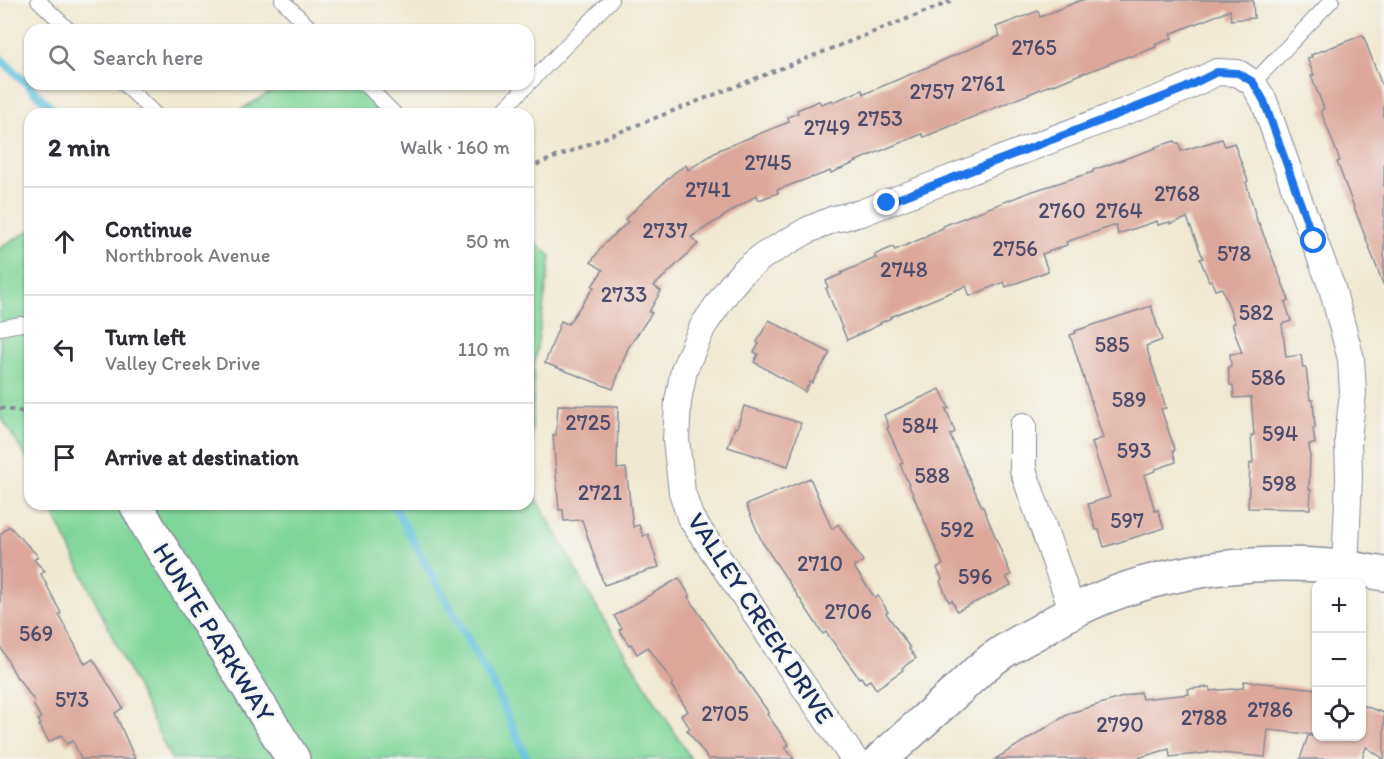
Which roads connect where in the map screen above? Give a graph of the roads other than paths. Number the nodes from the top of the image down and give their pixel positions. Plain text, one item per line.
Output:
1 (38, 0) edge
2 (282, 0) edge
3 (611, 0) edge
4 (1332, 0) edge
5 (63, 24) edge
6 (306, 24) edge
7 (534, 78) edge
8 (1246, 78) junction
9 (130, 90) edge
10 (371, 90) edge
11 (523, 90) edge
12 (148, 108) edge
13 (389, 108) edge
14 (505, 108) edge
15 (24, 325) edge
16 (0, 328) edge
17 (1023, 426) dead end
18 (138, 510) edge
19 (1345, 567) junction
20 (1384, 574) edge
21 (1073, 612) junction
22 (293, 759) edge
23 (854, 759) edge
24 (881, 759) edge

1 - 5 lane
2 - 6 lane
3 - 7 lane
4 - 8 lane
8 - 19 street
8 - 23 street, VALLEY CREEK DRIVE
9 - 12 lane
10 - 13 lane
11 - 14 lane
15 - 16 lane
17 - 21 street
18 - 22 street, HUNTE PARKWAY
19 - 20 street
19 - 21 street
21 - 24 street

